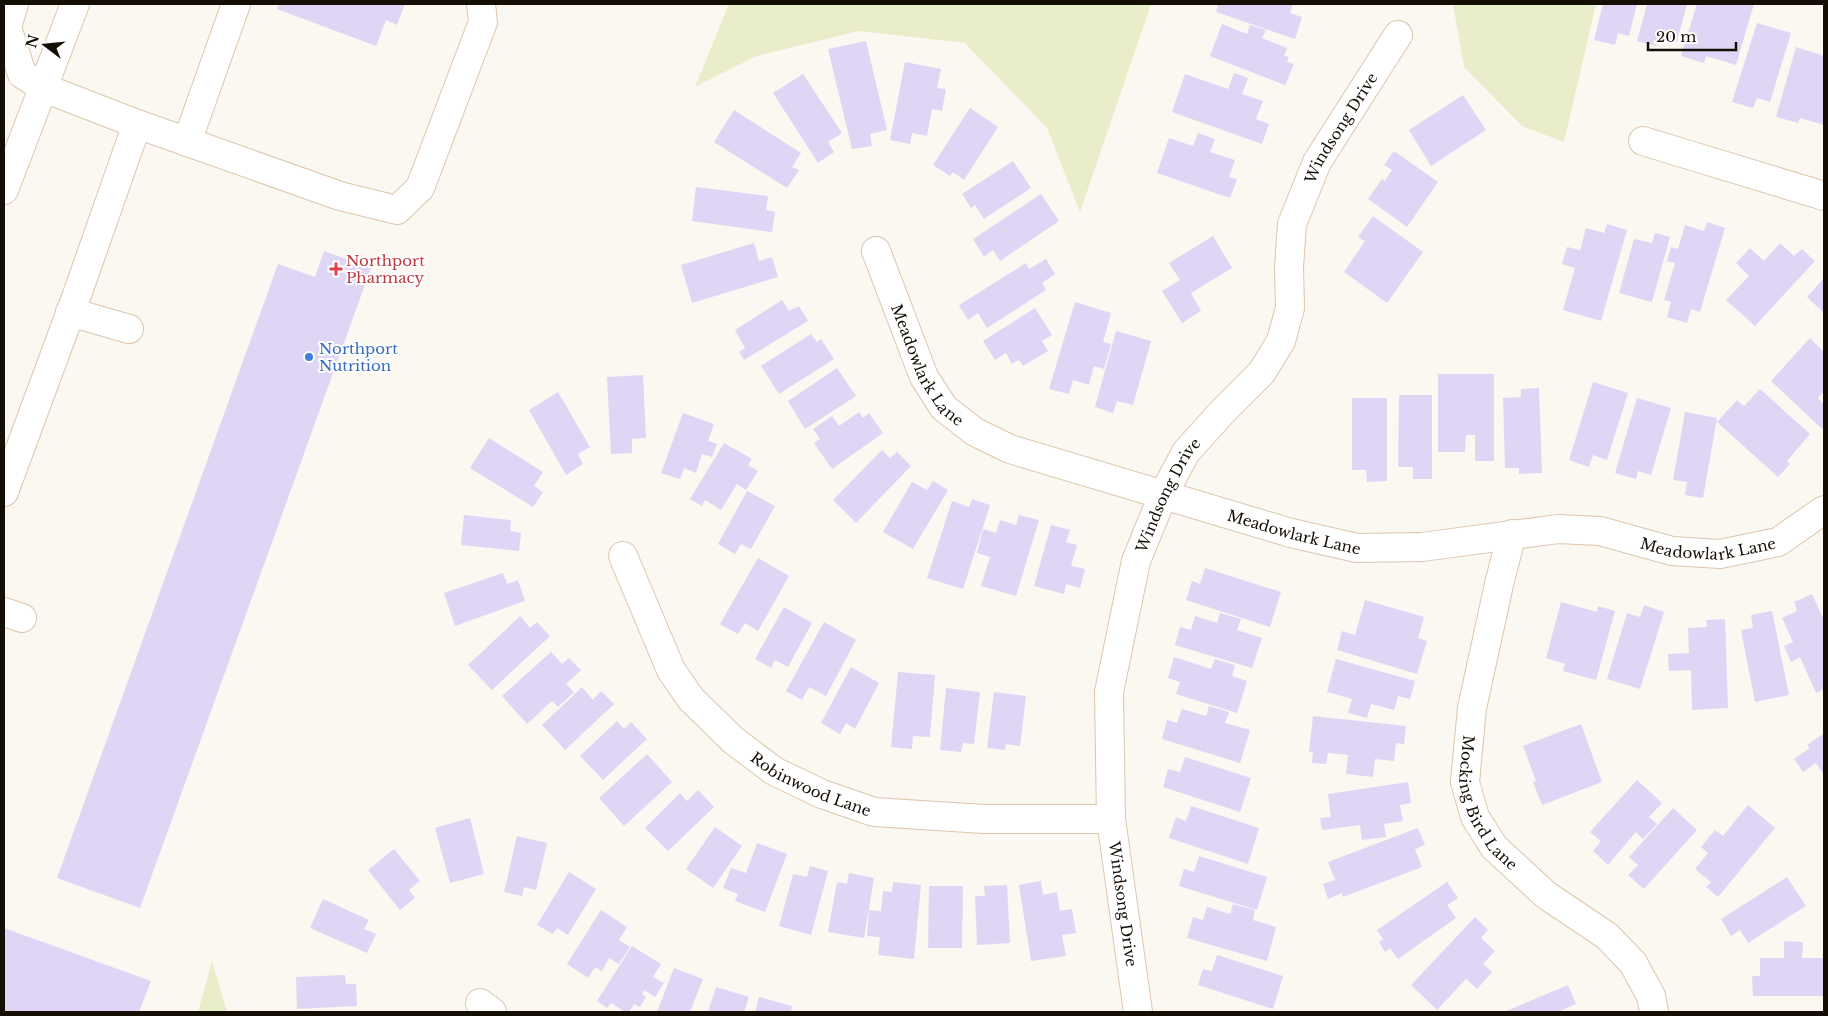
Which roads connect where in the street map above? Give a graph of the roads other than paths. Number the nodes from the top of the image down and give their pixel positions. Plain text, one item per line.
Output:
1 (14, 4) edge
2 (75, 4) edge
3 (236, 4) edge
4 (481, 4) edge
5 (1398, 35) dead end
6 (44, 88) junction
7 (137, 124) junction
8 (1643, 141) dead end
9 (187, 142) junction
10 (4, 190) edge
11 (1824, 196) edge
12 (876, 251) dead end
13 (70, 312) junction
14 (129, 329) dead end
15 (4, 492) edge
16 (1163, 496) junction
17 (1823, 514) edge
18 (1512, 534) junction
19 (623, 556) dead end
20 (1111, 819) junction
21 (1138, 1012) edge
22 (1654, 1012) edge

1 - 6 main road
2 - 6 main road
3 - 9 main road
4 - 9 main road
5 - 16 main road, Windsong Drive
6 - 7 main road
6 - 10 main road
7 - 9 main road
7 - 13 main road
8 - 11 main road
12 - 16 main road, Meadowlark Lane
13 - 14 main road
13 - 15 main road
16 - 18 main road, Meadowlark Lane
16 - 20 main road, Windsong Drive
17 - 18 main road, Meadowlark Lane
18 - 22 main road, Mocking Bird Lane
19 - 20 main road, Robinwood Lane
20 - 21 main road, Windsong Drive

